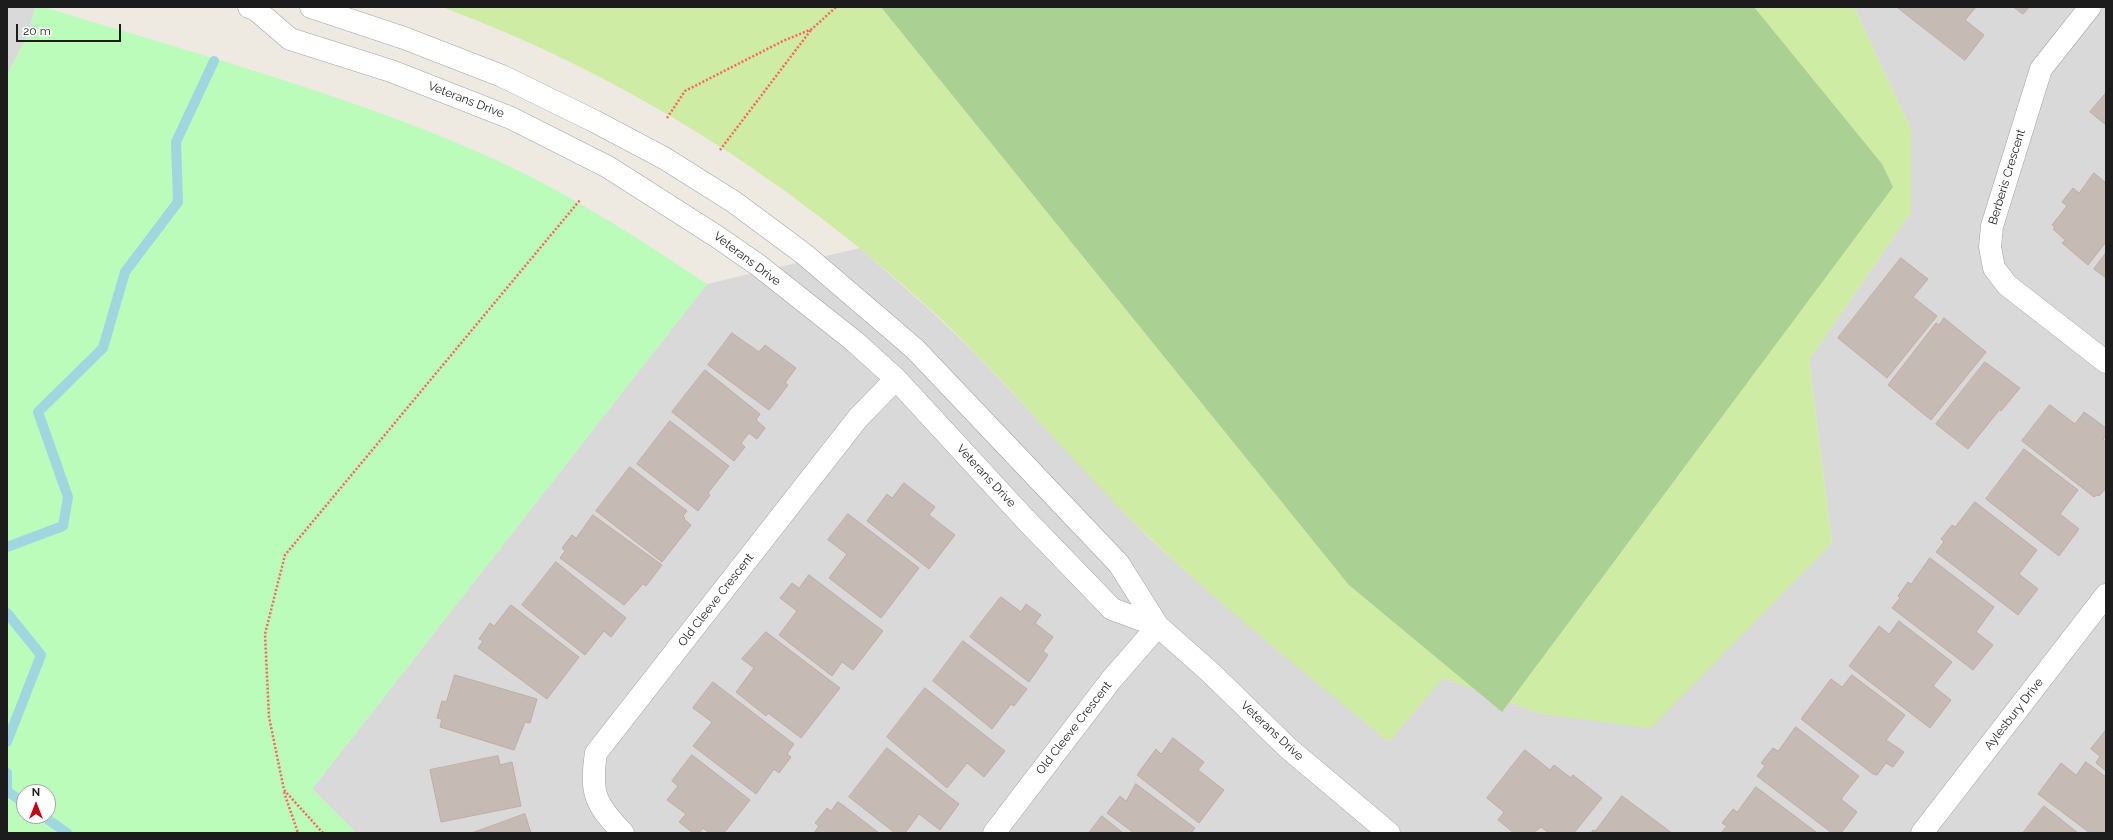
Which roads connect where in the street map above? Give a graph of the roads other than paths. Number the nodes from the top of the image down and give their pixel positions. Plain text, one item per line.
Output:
1 (311, 7) edge
2 (2090, 7) edge
3 (258, 8) edge
4 (2106, 362) edge
5 (896, 379) junction
6 (2106, 595) edge
7 (1158, 626) junction
8 (623, 833) edge
9 (994, 833) edge
10 (1389, 833) edge
11 (1922, 833) edge

1 - 7 street, Veterans Drive
2 - 4 street, Berberis Crescent
3 - 5 street, Veterans Drive
5 - 7 street, Veterans Drive
5 - 8 street, Old Cleeve Crescent
6 - 11 street, Aylesbury Drive
7 - 9 street, Old Cleeve Crescent
7 - 10 street, Veterans Drive

